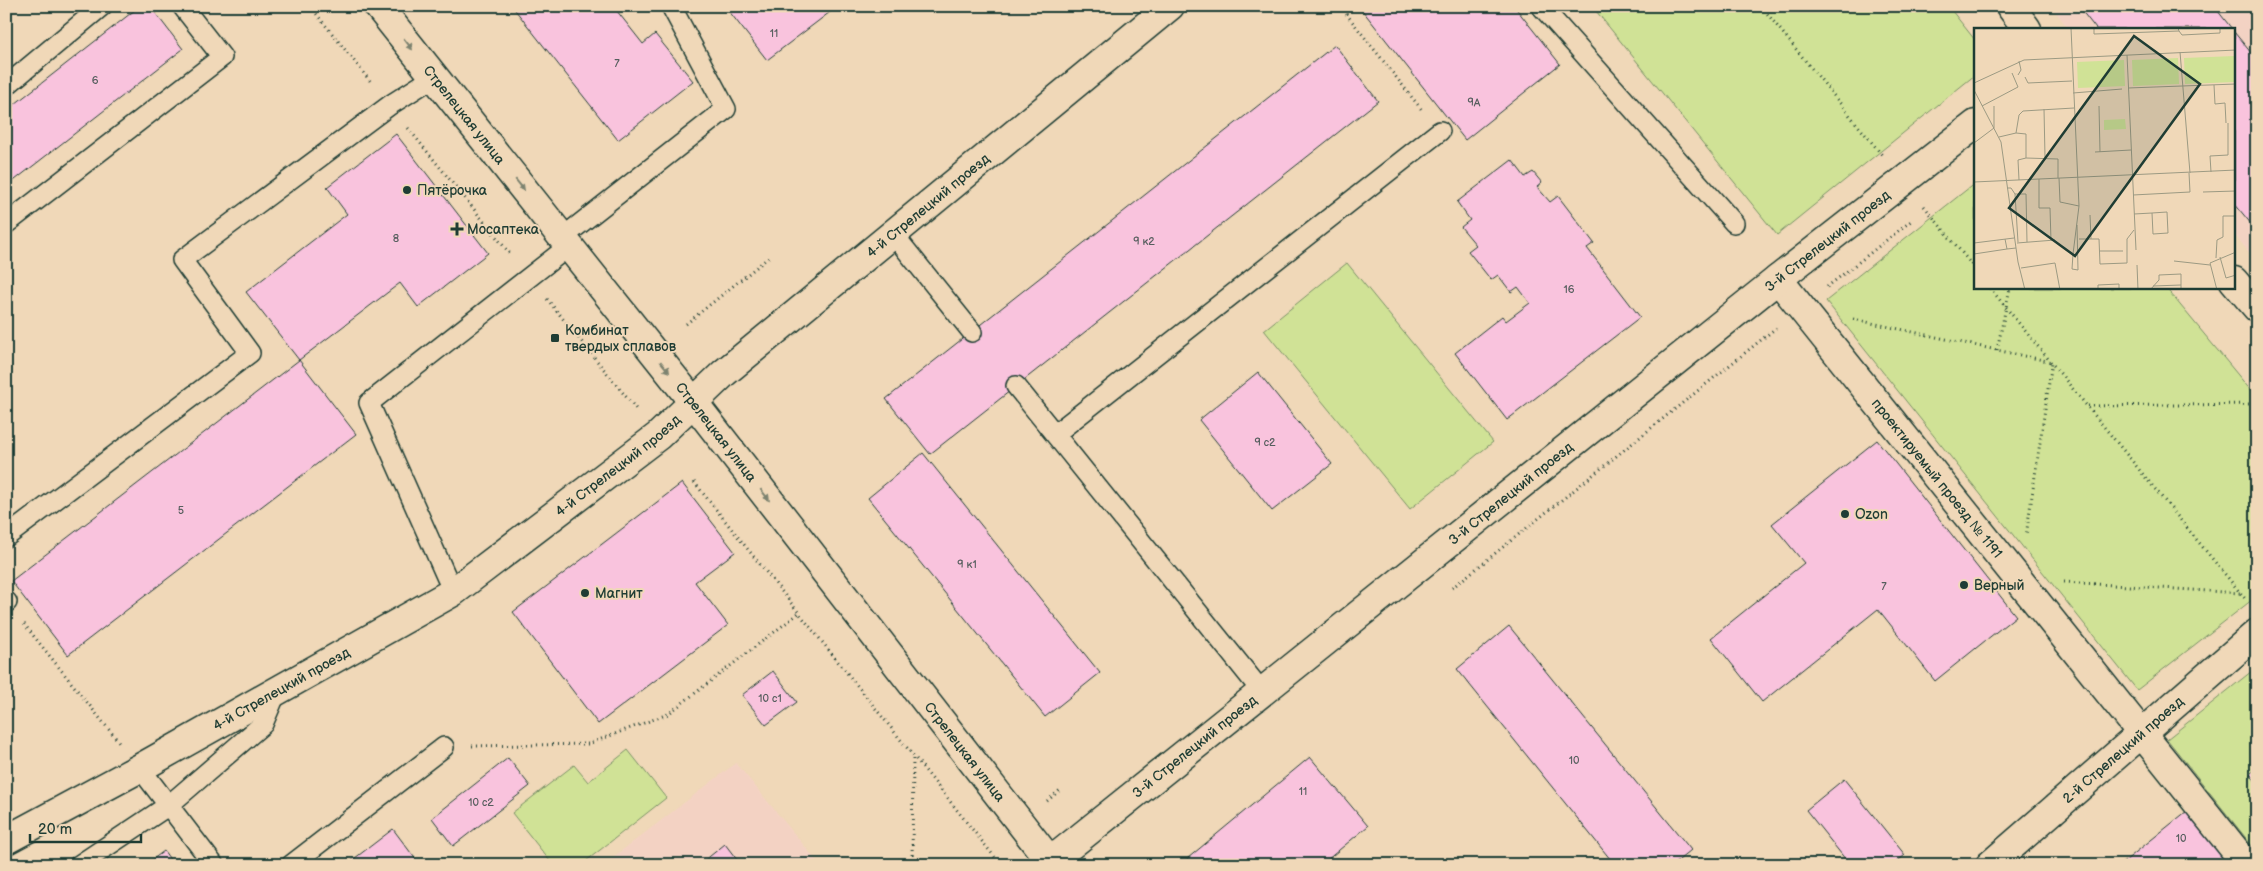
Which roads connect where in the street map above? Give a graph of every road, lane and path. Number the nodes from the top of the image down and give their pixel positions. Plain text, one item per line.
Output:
1 (102, 6) edge
2 (182, 6) edge
3 (310, 6) edge
4 (378, 6) edge
5 (671, 6) edge
6 (1170, 6) edge
7 (1340, 6) edge
8 (1541, 6) edge
9 (1760, 6) edge
10 (2010, 6) edge
11 (2026, 28) edge
12 (434, 77) junction
13 (6, 86) edge
14 (390, 105) junction
15 (1974, 126) edge
16 (1440, 131) joint
17 (1903, 180) junction
18 (1933, 203) dead end
19 (1926, 209) junction
20 (1918, 215) dead end
21 (1734, 223) dead end
22 (6, 224) edge
23 (894, 234) junction
24 (566, 242) junction
25 (769, 257) dead end
26 (1974, 268) edge
27 (530, 277) junction
28 (1778, 278) junction
29 (2236, 283) edge
30 (1991, 289) edge
31 (2010, 289) edge
32 (1801, 308) junction
33 (2007, 308) junction
34 (2257, 308) edge
35 (686, 324) dead end
36 (972, 332) dead end
37 (1997, 350) junction
38 (2052, 362) junction
39 (1016, 386) dead end
40 (694, 403) junction
41 (2257, 404) edge
42 (2088, 406) junction
43 (636, 409) dead end
44 (1055, 434) junction
45 (694, 482) dead end
46 (6, 537) edge
47 (2019, 579) junction
48 (1452, 588) dead end
49 (454, 592) junction
50 (2240, 592) junction
51 (6, 602) edge
52 (2251, 606) dead end
53 (799, 613) junction
54 (2257, 634) edge
55 (277, 691) junction
56 (1263, 693) junction
57 (2143, 733) junction
58 (444, 746) joint
59 (914, 756) junction
60 (140, 768) junction
61 (169, 805) junction
62 (6, 840) edge
63 (1050, 864) edge
64 (79, 865) edge
65 (214, 865) edge
66 (292, 865) edge
67 (912, 865) edge
68 (1001, 865) edge
69 (1990, 865) edge
70 (2247, 865) edge

1 - 13 lane
2 - 22 lane
3 - 14 path
4 -> 12 street, Стрелецкая улица
5 - 24 lane
6 - 23 street, 4-й Стрелецкий проезд
7 - 16 path
8 - 21 lane
9 - 17 path
10 - 11 street
12 - 14 lane
12 -> 24 street, Стрелецкая улица
14 - 27 path
14 - 46 lane
15 - 17 street, 3-й Стрелецкий проезд
16 - 44 lane
17 - 19 path
17 - 28 street, 3-й Стрелецкий проезд
18 - 19 path
19 - 26 path
20 - 32 path
23 - 36 lane
23 - 40 street, 4-й Стрелецкий проезд
24 - 27 lane
24 -> 40 street, Стрелецкая улица
25 - 35 path
27 - 43 path
27 - 49 lane
28 - 32 street, проектируемый проезд № 1191
28 - 56 street, 3-й Стрелецкий проезд
29 - 34 street
30 - 33 path
31 - 33 path
32 - 37 path
32 - 47 street, проектируемый проезд № 1191
32 - 48 path
33 - 37 path
33 - 38 path
37 - 38 path
38 - 42 path
38 - 47 path
39 - 44 lane
40 - 49 street, 4-й Стрелецкий проезд
40 -> 63 street, Стрелецкая улица
41 - 42 path
42 - 50 path
44 - 56 lane
45 - 53 path
47 - 50 path
47 - 57 street, проектируемый проезд № 1191
49 - 55 street, 4-й Стрелецкий проезд
50 - 52 path
51 - 60 path
53 - 58 path
53 - 59 path
54 - 57 street, 2-й Стрелецкий проезд
55 - 60 street, 4-й Стрелецкий проезд
55 - 61 lane
56 - 63 street, 3-й Стрелецкий проезд
57 - 69 street, 2-й Стрелецкий проезд
57 - 70 street, проектируемый проезд № 1191
58 - 66 lane
59 - 67 path
59 - 68 path
60 - 61 lane
60 - 62 street, 4-й Стрелецкий проезд
61 - 64 lane
61 - 65 lane

